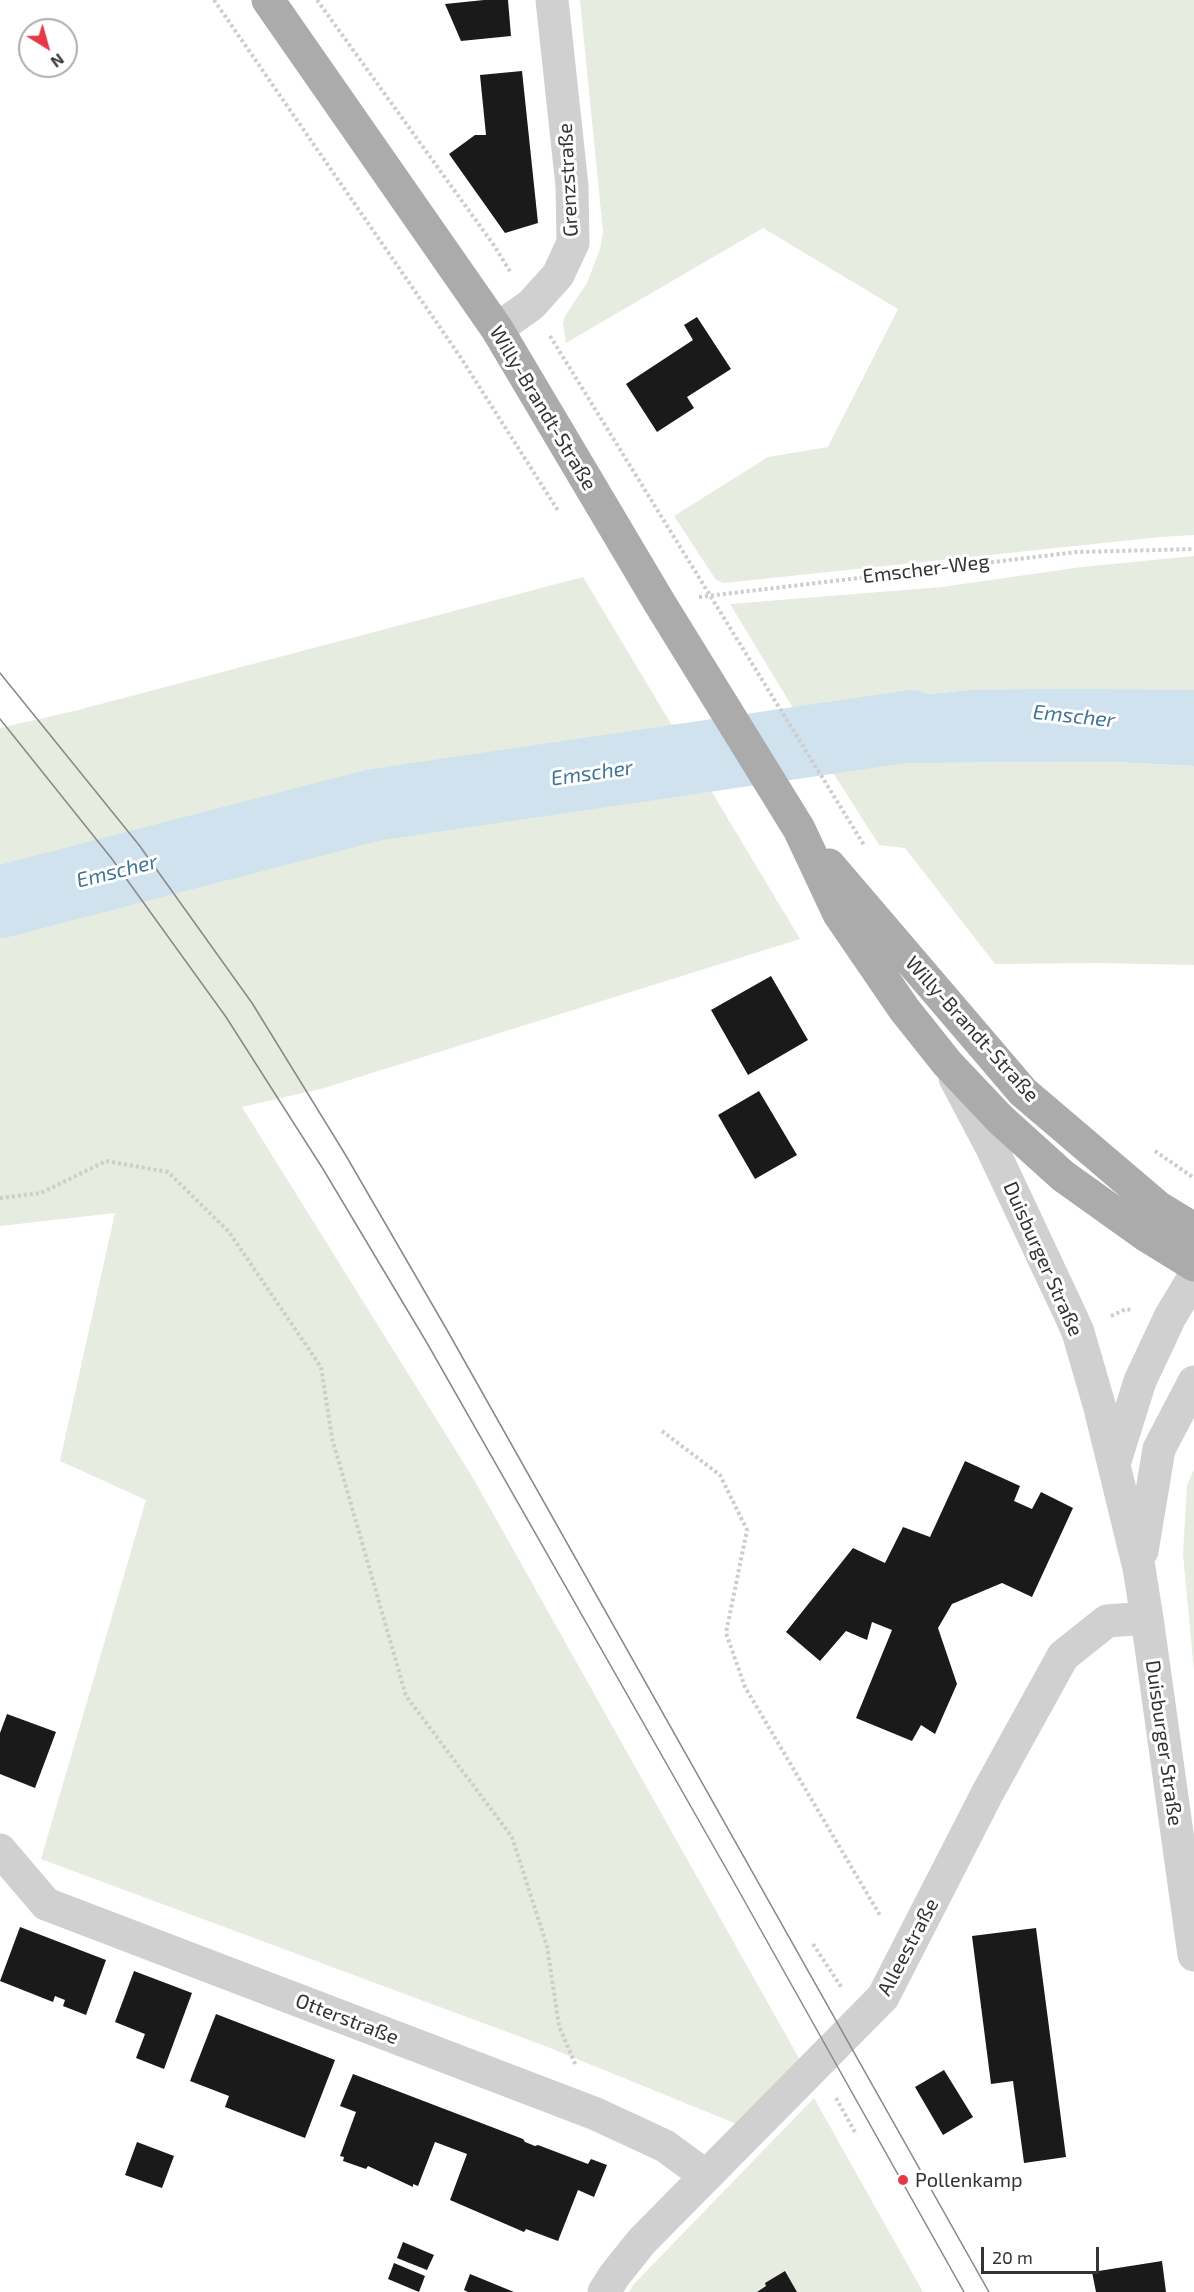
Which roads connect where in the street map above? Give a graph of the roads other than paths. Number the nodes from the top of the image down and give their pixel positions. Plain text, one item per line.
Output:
1 (268, 0) edge
2 (552, 0) edge
3 (497, 329) junction
4 (799, 829) junction
5 (947, 1063) junction
6 (1194, 1229) edge
7 (1194, 1265) edge
8 (1194, 1277) edge
9 (1194, 1382) edge
10 (1114, 1464) junction
11 (1139, 1568) junction
12 (1147, 1617) junction
13 (0, 1850) edge
14 (1194, 1955) edge
15 (706, 2176) junction
16 (604, 2292) edge

1 - 3 main road, Willy-Brandt-Straße
2 - 3 street, Grenzstraße
3 - 4 main road, Willy-Brandt-Straße
4 - 5 main road, Willy-Brandt-Straße
4 - 6 main road, Willy-Brandt-Straße
5 - 7 main road, Willy-Brandt-Straße
5 - 10 street, Duisburger Straße
8 - 10 street
9 - 11 street, Duisburger Straße
10 - 11 street, Duisburger Straße
11 - 12 street, Duisburger Straße
12 - 14 street, Duisburger Straße
12 - 15 street, Alleestraße
13 - 15 street, Otterstraße
15 - 16 street, Alleestraße

